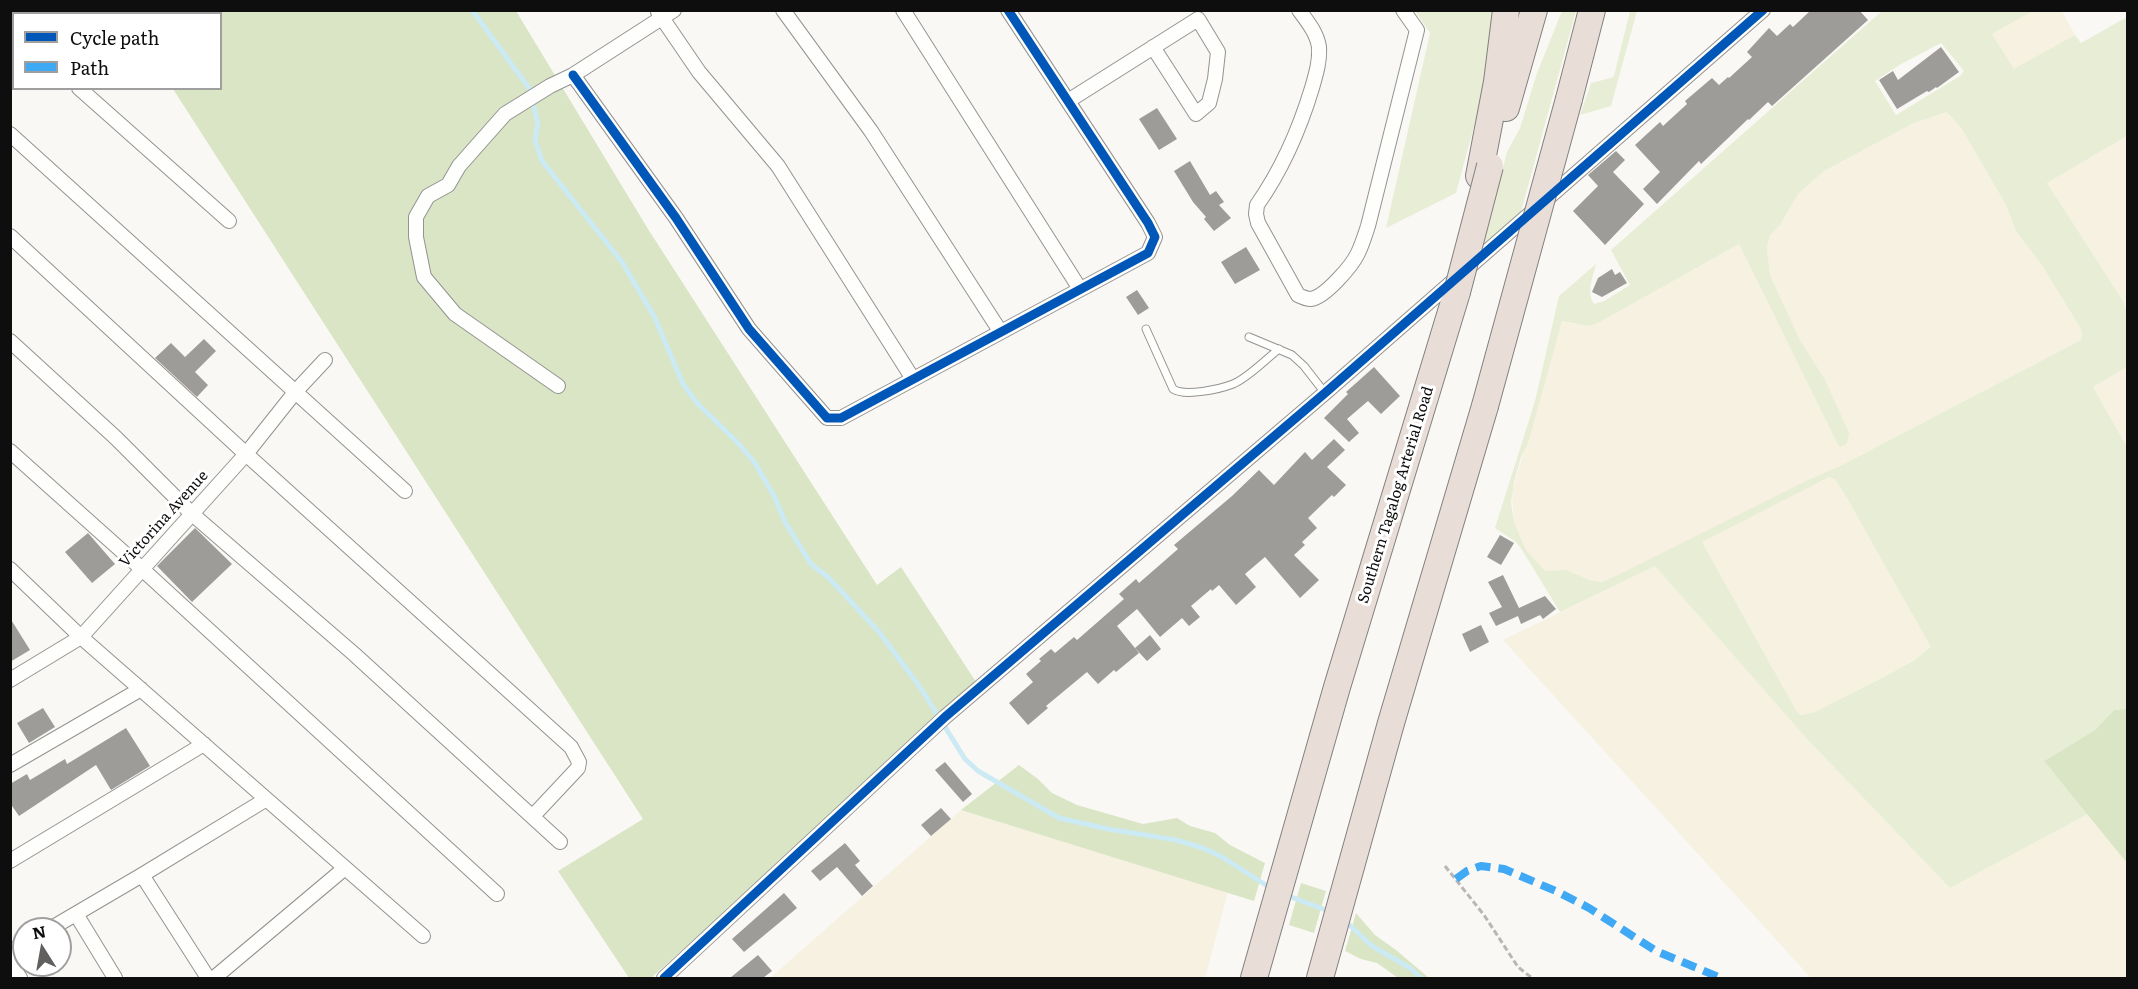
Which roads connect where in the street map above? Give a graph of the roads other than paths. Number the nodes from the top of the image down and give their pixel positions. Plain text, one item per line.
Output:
1 (674, 10) edge
2 (783, 10) edge
3 (903, 10) edge
4 (1299, 10) edge
5 (1403, 10) edge
6 (1506, 10) edge
7 (1534, 10) edge
8 (1592, 10) edge
9 (1763, 10) edge
10 (1009, 11) edge
11 (660, 14) edge
12 (1153, 47) junction
13 (573, 75) junction
14 (81, 90) edge
15 (1068, 101) junction
16 (10, 134) edge
17 (1484, 171) junction
18 (229, 221) dead end
19 (10, 236) edge
20 (1080, 289) junction
21 (1146, 329) dead end
22 (1000, 331) junction
23 (1249, 337) dead end
24 (10, 340) edge
25 (1279, 349) junction
26 (325, 360) dead end
27 (913, 379) junction
28 (558, 386) dead end
29 (296, 391) junction
30 (1324, 393) junction
31 (10, 451) edge
32 (246, 454) junction
33 (405, 492) dead end
34 (191, 513) junction
35 (142, 569) junction
36 (11, 571) edge
37 (81, 637) junction
38 (10, 680) edge
39 (141, 689) junction
40 (204, 744) junction
41 (10, 765) edge
42 (265, 800) junction
43 (533, 816) junction
44 (560, 842) dead end
45 (10, 861) edge
46 (345, 868) junction
47 (142, 875) junction
48 (497, 894) dead end
49 (76, 914) junction
50 (71, 917) edge
51 (423, 936) dead end
52 (10, 963) edge
53 (1257, 969) edge
54 (20, 978) edge
55 (115, 978) edge
56 (208, 978) edge
57 (214, 978) edge
58 (664, 978) edge
59 (1320, 978) edge

1 - 11 street
2 - 22 street
3 - 20 street
4 - 5 street
6 - 17 highway
7 - 17 highway, Southern Tagalog Arterial Road
8 - 59 highway, bridge
9 - 30 street
10 - 15 street
11 - 13 street
11 - 27 street
12 - 12 street
12 - 15 street
13 - 27 street
13 - 28 street
14 - 18 street
15 - 20 street
16 - 29 street
17 - 53 highway, Southern Tagalog Arterial Road, bridge
19 - 32 street
20 - 22 street
21 - 25 lane
22 - 27 street
23 - 25 lane
24 - 34 street
25 - 30 lane
26 - 29 street, Victorina Avenue
29 - 32 street, Victorina Avenue
29 - 33 street
30 - 58 street
31 - 35 street
32 - 34 street, Victorina Avenue
32 - 43 street
34 - 35 street, Victorina Avenue
34 - 43 street
35 - 37 street, Victorina Avenue
35 - 48 street
36 - 37 street
37 - 38 street, Victorina Avenue
37 - 39 street
39 - 40 street
39 - 41 street
40 - 42 street
40 - 45 street
42 - 46 street
42 - 47 street
43 - 44 street
46 - 51 street
46 - 57 street
47 - 49 street
47 - 56 street
49 - 50 street
49 - 55 street
52 - 54 street

